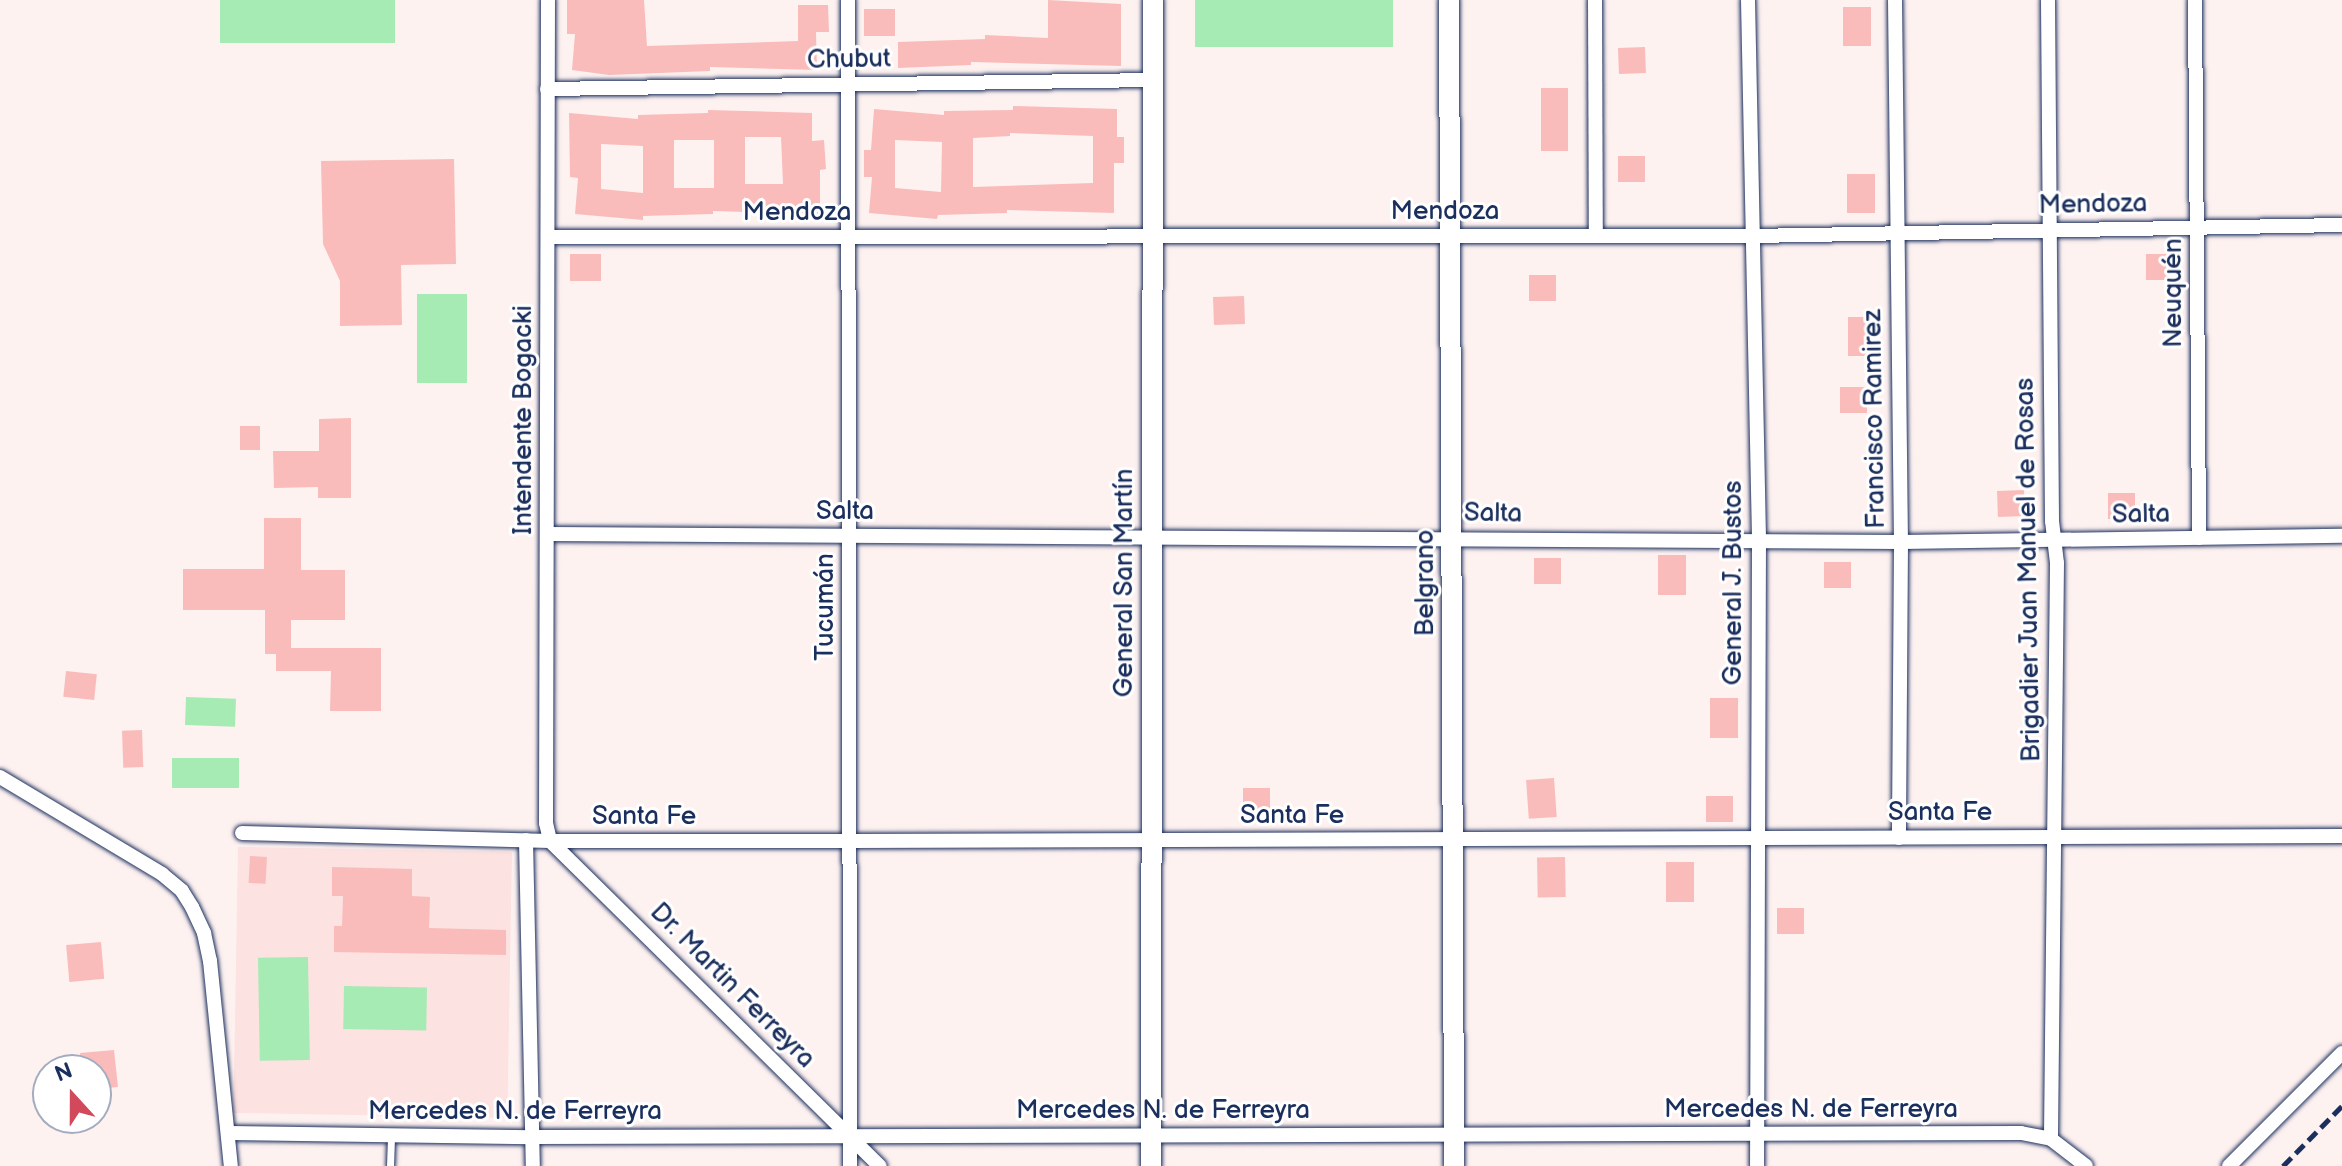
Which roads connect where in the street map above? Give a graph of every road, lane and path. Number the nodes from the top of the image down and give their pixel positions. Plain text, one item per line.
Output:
1 (548, 0) edge
2 (848, 0) edge
3 (1153, 0) edge
4 (1449, 0) edge
5 (1595, 0) edge
6 (1748, 0) edge
7 (1895, 0) edge
8 (2048, 0) edge
9 (2195, 0) edge
10 (1152, 80) junction
11 (850, 84) junction
12 (547, 89) junction
13 (2342, 225) edge
14 (2198, 228) junction
15 (2050, 230) junction
16 (1897, 233) junction
17 (1151, 236) junction
18 (1451, 236) junction
19 (1596, 236) junction
20 (1752, 236) junction
21 (548, 237) junction
22 (849, 237) junction
23 (548, 534) junction
24 (1151, 535) junction
25 (2342, 536) edge
26 (850, 537) junction
27 (1452, 537) junction
28 (2199, 538) junction
29 (1759, 540) junction
30 (2055, 541) junction
31 (1901, 542) junction
32 (0, 777) edge
33 (242, 833) dead end
34 (1758, 836) junction
35 (2055, 836) junction
36 (2342, 836) edge
37 (1899, 838) junction
38 (1451, 839) junction
39 (526, 840) junction
40 (550, 841) junction
41 (850, 841) junction
42 (1150, 841) junction
43 (2342, 1053) edge
44 (230, 1133) junction
45 (1757, 1134) junction
46 (1151, 1135) junction
47 (1454, 1135) junction
48 (391, 1136) junction
49 (850, 1136) junction
50 (532, 1137) junction
51 (2051, 1139) junction
52 (231, 1166) edge
53 (390, 1166) edge
54 (533, 1166) edge
55 (850, 1166) edge
56 (880, 1166) edge
57 (1151, 1166) edge
58 (1454, 1166) edge
59 (1757, 1166) edge
60 (2086, 1166) edge
61 (2229, 1166) edge

1 - 12 street, Intendente Bogacki
2 - 11 street, Tucumán
3 - 10 main road, General San Martín
4 - 18 main road, Belgrano
5 - 19 street
6 - 20 street, General J. Bustos
7 - 16 street, Francisco Ramirez
8 - 15 street, Brigadier Juan Manuel de Rosas
9 - 14 street, Neuquén
10 - 11 street, Chubut
10 - 17 main road, General San Martín
11 - 12 street, Chubut
11 - 22 street, Tucumán
12 - 21 street, Intendente Bogacki
13 - 14 street, Mendoza
14 - 15 street, Mendoza
14 - 28 street, Neuquén
15 - 16 street, Mendoza
15 - 30 street, Brigadier Juan Manuel de Rosas
16 - 20 street, Mendoza
16 - 31 street, Francisco Ramirez
17 - 18 street, Mendoza
17 - 22 street, Mendoza
17 - 24 main road, General San Martín
18 - 19 street, Mendoza
18 - 27 main road, Belgrano
19 - 20 street, Mendoza
20 - 29 street, General J. Bustos
21 - 22 street, Mendoza
21 - 23 street, Intendente Bogacki
22 - 26 street, Tucumán
23 - 26 street, Salta
23 - 40 street, Intendente Bogacki
24 - 26 street, Salta
24 - 27 street, Salta
24 - 42 main road, General San Martín
25 - 28 street, Salta
26 - 41 street, Tucumán
27 - 29 street, Salta
27 - 38 main road, Belgrano
28 - 30 street, Salta
29 - 31 street, Salta
29 - 34 street, General J. Bustos
30 - 31 street, Salta
30 - 35 street, Brigadier Juan Manuel de Rosas
31 - 37 street, Francisco Ramirez
32 - 44 street
33 - 39 street, Santa Fe
34 - 37 street, Santa Fe
34 - 38 street, Santa Fe
34 - 45 street, General J. Bustos
35 - 36 street, Santa Fe
35 - 37 street, Santa Fe
35 - 51 street, Brigadier Juan Manuel de Rosas
38 - 42 street, Santa Fe
38 - 47 main road, Belgrano
39 - 40 street, Santa Fe
39 - 50 street
40 - 41 street, Santa Fe
40 - 49 street, Dr. Martin Ferreyra
41 - 42 street, Santa Fe
41 - 49 street, Tucumán
42 - 46 main road, General San Martín
43 - 61 street
44 - 48 street, Mercedes N. de Ferreyra
44 - 52 street
45 - 47 street, Mercedes N. de Ferreyra
45 - 51 street, Mercedes N. de Ferreyra
45 - 59 street, General J. Bustos
46 - 47 street, Mercedes N. de Ferreyra
46 - 49 street, Mercedes N. de Ferreyra
46 - 57 main road, General San Martín
47 - 58 main road, Belgrano
48 - 50 street, Mercedes N. de Ferreyra
48 - 53 lane
49 - 50 street, Mercedes N. de Ferreyra
49 - 55 street, Tucumán
49 - 56 street, Dr. Martin Ferreyra
50 - 54 street
51 - 60 street, Mercedes N. de Ferreyra

